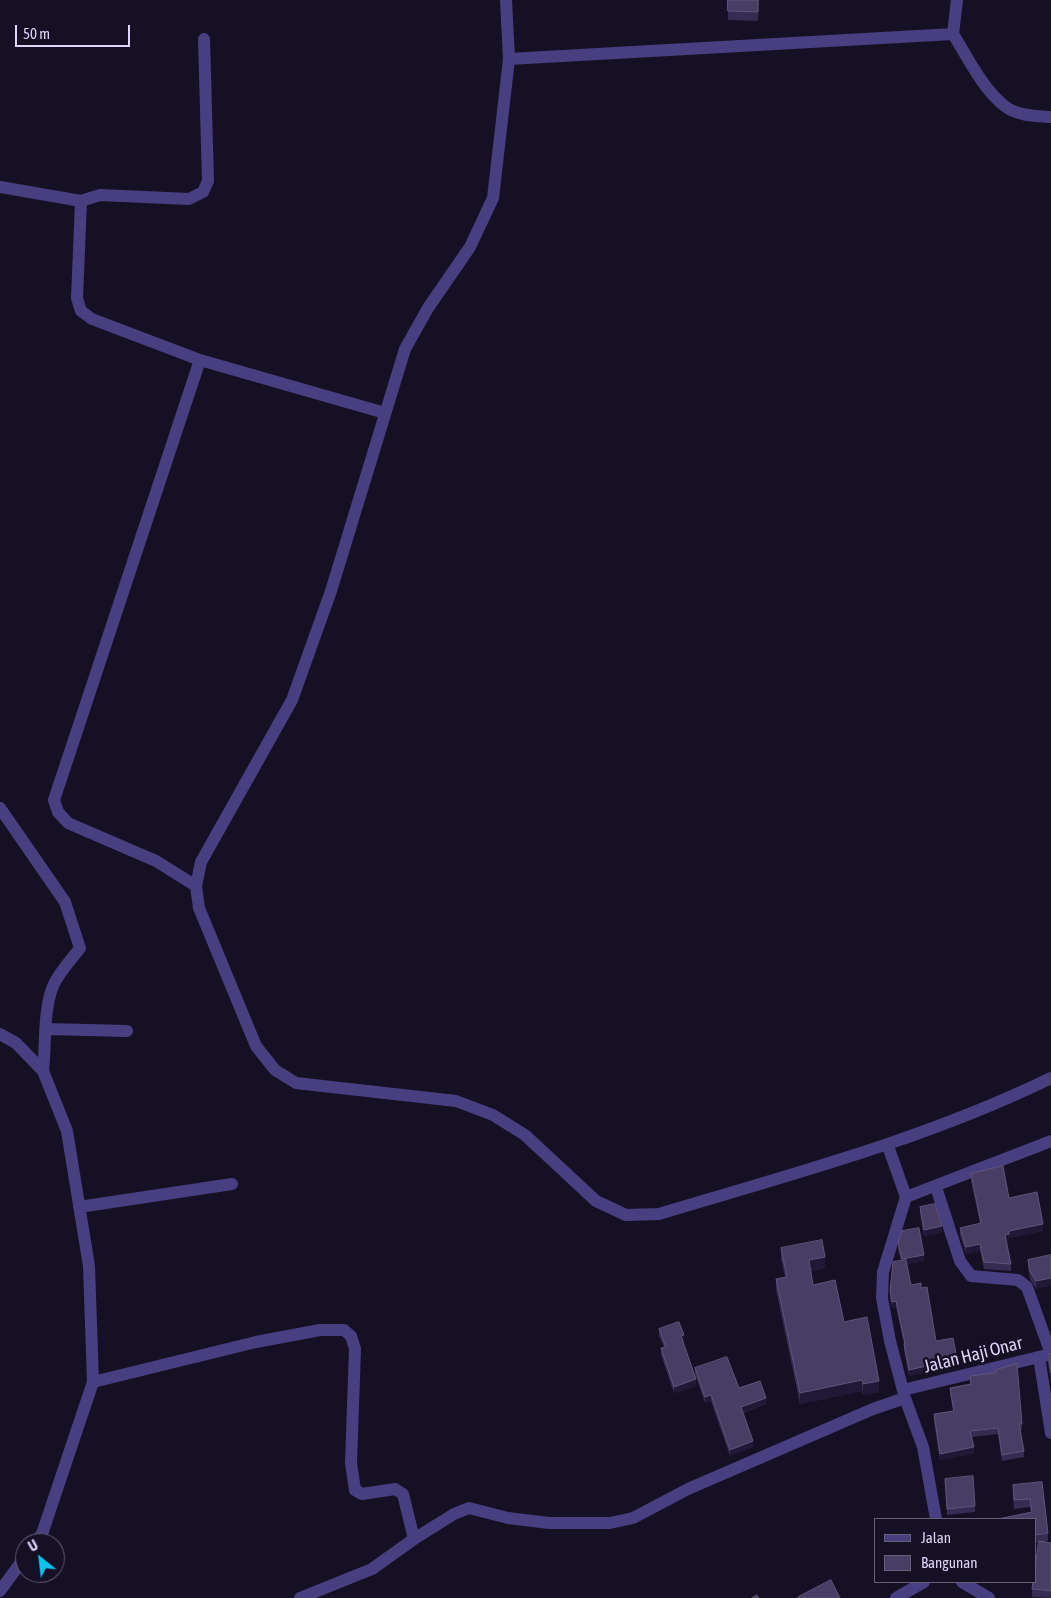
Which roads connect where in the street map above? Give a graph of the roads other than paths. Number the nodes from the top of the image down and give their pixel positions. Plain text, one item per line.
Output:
1 (506, 0) edge
2 (957, 0) edge
3 (953, 34) junction
4 (204, 39) dead end
5 (509, 59) junction
6 (1051, 117) edge
7 (0, 187) edge
8 (81, 201) junction
9 (200, 360) junction
10 (385, 413) junction
11 (0, 808) edge
12 (196, 886) junction
13 (47, 1029) junction
14 (126, 1031) dead end
15 (0, 1034) edge
16 (44, 1071) junction
17 (1051, 1078) edge
18 (1051, 1141) edge
19 (888, 1146) junction
20 (232, 1184) dead end
21 (936, 1187) junction
22 (906, 1197) junction
23 (80, 1207) junction
24 (1047, 1355) edge
25 (93, 1382) junction
26 (904, 1394) junction
27 (1051, 1433) edge
28 (936, 1518) edge
29 (42, 1533) edge
30 (414, 1539) junction
31 (15, 1571) edge
32 (922, 1583) edge
33 (964, 1583) edge
34 (0, 1592) edge
35 (300, 1598) edge
36 (896, 1598) edge
37 (989, 1598) edge

1 - 5 street
2 - 3 street
3 - 5 street
3 - 6 street
4 - 8 street
5 - 10 street
7 - 8 street
8 - 9 street
9 - 10 street
9 - 12 street
10 - 12 street
11 - 13 street
12 - 19 street
13 - 14 street
13 - 16 street
15 - 16 street
16 - 23 street
17 - 19 street
18 - 21 street
19 - 22 street
20 - 23 street
21 - 22 street
21 - 24 street
22 - 26 street
23 - 25 street
24 - 26 street, Jalan Haji Onar
24 - 27 street
25 - 29 street
25 - 30 street
26 - 28 street
26 - 30 street, Jalan Haji Onar
30 - 35 street, Jalan Haji Onar
31 - 34 street
32 - 36 street
33 - 37 street

